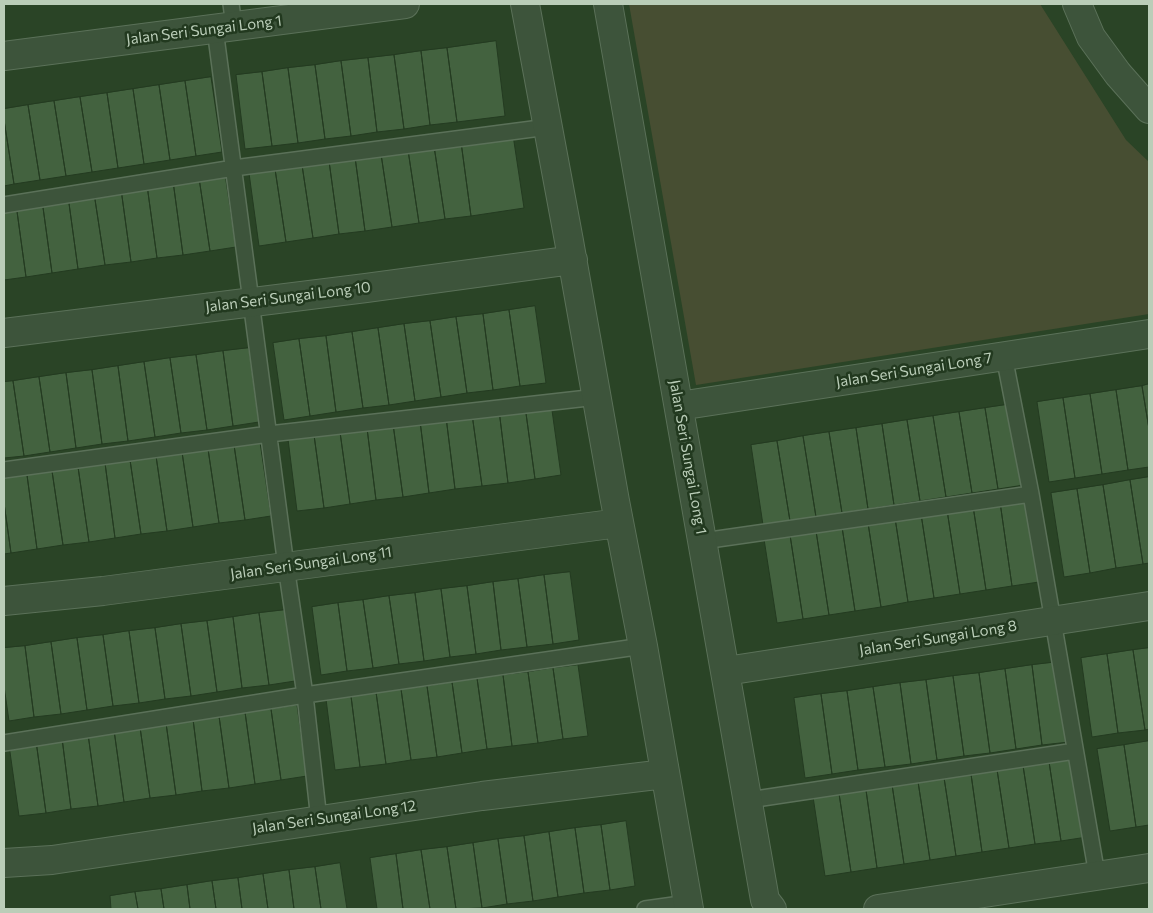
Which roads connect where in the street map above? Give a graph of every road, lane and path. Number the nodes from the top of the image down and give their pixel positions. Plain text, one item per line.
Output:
1 (405, 4) edge
2 (525, 4) edge
3 (608, 4) edge
4 (1077, 4) edge
5 (227, 20) edge
6 (4, 56) edge
7 (1149, 109) edge
8 (548, 127) junction
9 (234, 168) junction
10 (4, 205) edge
11 (573, 260) junction
12 (252, 302) junction
13 (4, 334) edge
14 (1149, 334) edge
15 (1004, 356) junction
16 (597, 397) junction
17 (680, 406) junction
18 (269, 434) junction
19 (4, 470) edge
20 (1031, 494) junction
21 (619, 523) junction
22 (703, 541) junction
23 (286, 566) junction
24 (4, 601) edge
25 (1149, 606) edge
26 (1053, 621) junction
27 (643, 646) junction
28 (726, 671) junction
29 (304, 695) junction
30 (4, 743) edge
31 (1075, 751) junction
32 (665, 774) junction
33 (749, 800) junction
34 (319, 820) junction
35 (4, 863) edge
36 (1149, 868) edge
37 (1097, 875) junction
38 (688, 906) edge
39 (645, 909) edge
40 (772, 909) edge
41 (878, 909) edge

1 - 5 street, Jalan Seri Sungai Long 1
2 - 8 street
3 - 17 street, Jalan Seri Sungai Long 1
4 - 7 street
5 - 6 street, Jalan Seri Sungai Long 1
5 - 9 lane
8 - 9 lane
8 - 11 street
9 - 10 lane
9 - 12 lane
11 - 12 street, Jalan Seri Sungai Long 10
11 - 16 street
12 - 13 street, Jalan Seri Sungai Long 10
12 - 18 lane
14 - 15 street, Jalan Seri Sungai Long 7
15 - 17 street, Jalan Seri Sungai Long 7
15 - 20 lane
16 - 18 lane
16 - 21 street
17 - 22 street, Jalan Seri Sungai Long 1
18 - 19 lane
18 - 23 lane
20 - 22 lane
20 - 26 lane
21 - 23 street, Jalan Seri Sungai Long 11
21 - 27 street
22 - 28 street, Jalan Seri Sungai Long 1
23 - 24 street, Jalan Seri Sungai Long 11
23 - 29 lane
25 - 26 street, Jalan Seri Sungai Long 8
26 - 28 street, Jalan Seri Sungai Long 8
26 - 31 lane
27 - 29 lane
27 - 32 street
28 - 33 street, Jalan Seri Sungai Long 1
29 - 30 lane
29 - 34 lane
31 - 33 lane
31 - 37 lane
32 - 34 street, Jalan Seri Sungai Long 12
32 - 38 street
33 - 40 street, Jalan Seri Sungai Long 1
34 - 35 street, Jalan Seri Sungai Long 12
36 - 37 street
37 - 41 street
38 - 39 lane

